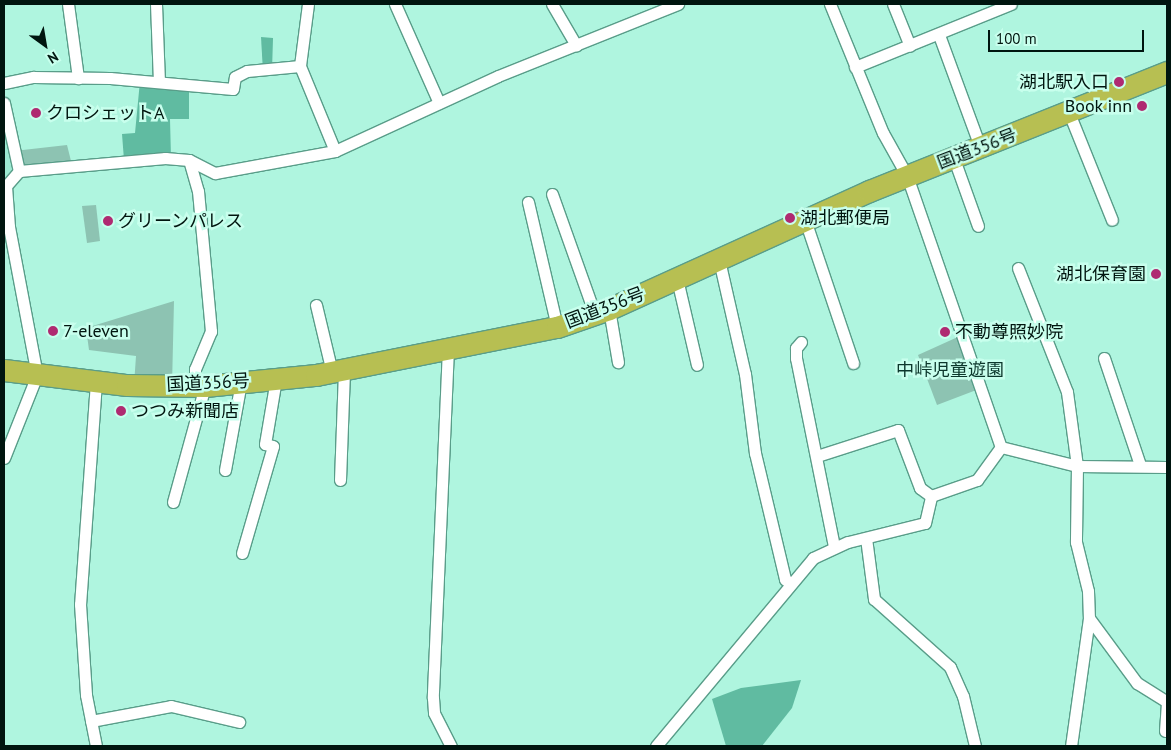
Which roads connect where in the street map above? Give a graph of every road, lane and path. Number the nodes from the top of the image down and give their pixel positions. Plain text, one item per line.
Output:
1 (68, 4) edge
2 (156, 4) edge
3 (308, 4) edge
4 (395, 4) edge
5 (552, 4) edge
6 (678, 4) edge
7 (830, 4) edge
8 (893, 4) edge
9 (1011, 4) edge
10 (939, 34) junction
11 (576, 46) junction
12 (910, 46) junction
13 (300, 66) junction
14 (855, 67) junction
15 (1167, 72) edge
16 (78, 78) junction
17 (159, 82) junction
18 (4, 83) edge
19 (4, 103) edge
20 (439, 103) junction
21 (1069, 113) junction
22 (981, 149) junction
23 (335, 151) junction
24 (954, 159) junction
25 (189, 160) junction
26 (19, 171) junction
27 (907, 176) junction
28 (552, 194) dead end
29 (528, 202) dead end
30 (805, 220) junction
31 (1112, 220) dead end
32 (978, 226) dead end
33 (6, 227) edge
34 (718, 260) junction
35 (1018, 268) dead end
36 (677, 278) junction
37 (316, 304) dead end
38 (602, 312) junction
39 (557, 327) junction
40 (801, 342) dead end
41 (448, 348) junction
42 (1104, 358) dead end
43 (618, 362) dead end
44 (853, 363) dead end
45 (698, 365) dead end
46 (4, 370) edge
47 (338, 370) junction
48 (36, 375) junction
49 (276, 379) junction
50 (96, 382) junction
51 (241, 382) junction
52 (200, 386) junction
53 (1001, 447) junction
54 (817, 456) junction
55 (4, 458) edge
56 (1140, 465) junction
57 (1077, 466) junction
58 (1167, 467) edge
59 (225, 470) dead end
60 (340, 480) dead end
61 (931, 496) junction
62 (173, 502) dead end
63 (866, 538) junction
64 (834, 547) junction
65 (242, 553) dead end
66 (790, 584) junction
67 (1089, 618) junction
68 (1167, 702) edge
69 (91, 721) junction
70 (239, 722) dead end
71 (1165, 731) dead end
72 (96, 746) edge
73 (451, 746) edge
74 (656, 746) edge
75 (975, 746) edge
76 (1071, 746) edge

1 - 16 street
2 - 17 street
3 - 13 street
4 - 20 street
5 - 11 street
6 - 11 street
7 - 14 street
8 - 12 street
9 - 10 street
10 - 12 street
10 - 22 street
11 - 20 street
12 - 14 street
13 - 17 street
13 - 23 street
14 - 27 street
15 - 21 highway, 国道356号
16 - 17 street
16 - 18 street
19 - 26 street
20 - 23 street
21 - 22 highway, 国道356号
21 - 31 street
22 - 24 highway, 国道356号
23 - 25 street
24 - 27 highway, 国道356号
24 - 32 street
25 - 26 street
25 - 52 street
26 - 33 street
27 - 30 highway, 国道356号
27 - 53 street
28 - 38 street
29 - 39 street
30 - 34 highway, 国道356号
30 - 44 street
33 - 48 street
34 - 36 highway, 国道356号
34 - 66 street
35 - 57 street
36 - 38 highway, 国道356号
36 - 45 street
37 - 47 street
38 - 39 highway, 国道356号
38 - 43 street
39 - 41 highway, 国道356号
40 - 54 street
41 - 47 highway, 国道356号
41 - 73 street
42 - 56 street
46 - 48 highway, 国道356号
47 - 49 highway, 国道356号
47 - 60 street
48 - 50 highway, 国道356号
48 - 55 street
49 - 51 highway, 国道356号
49 - 65 street
50 - 52 highway, 国道356号
50 - 69 street
51 - 52 highway, 国道356号
51 - 59 street
52 - 62 street
53 - 57 street
53 - 61 street
54 - 61 street
54 - 64 street
56 - 57 street
56 - 58 street
57 - 67 street
61 - 63 street
63 - 64 street
63 - 75 street
64 - 66 street
66 - 74 street
67 - 68 street
67 - 76 street
68 - 71 street
69 - 70 street
69 - 72 street

